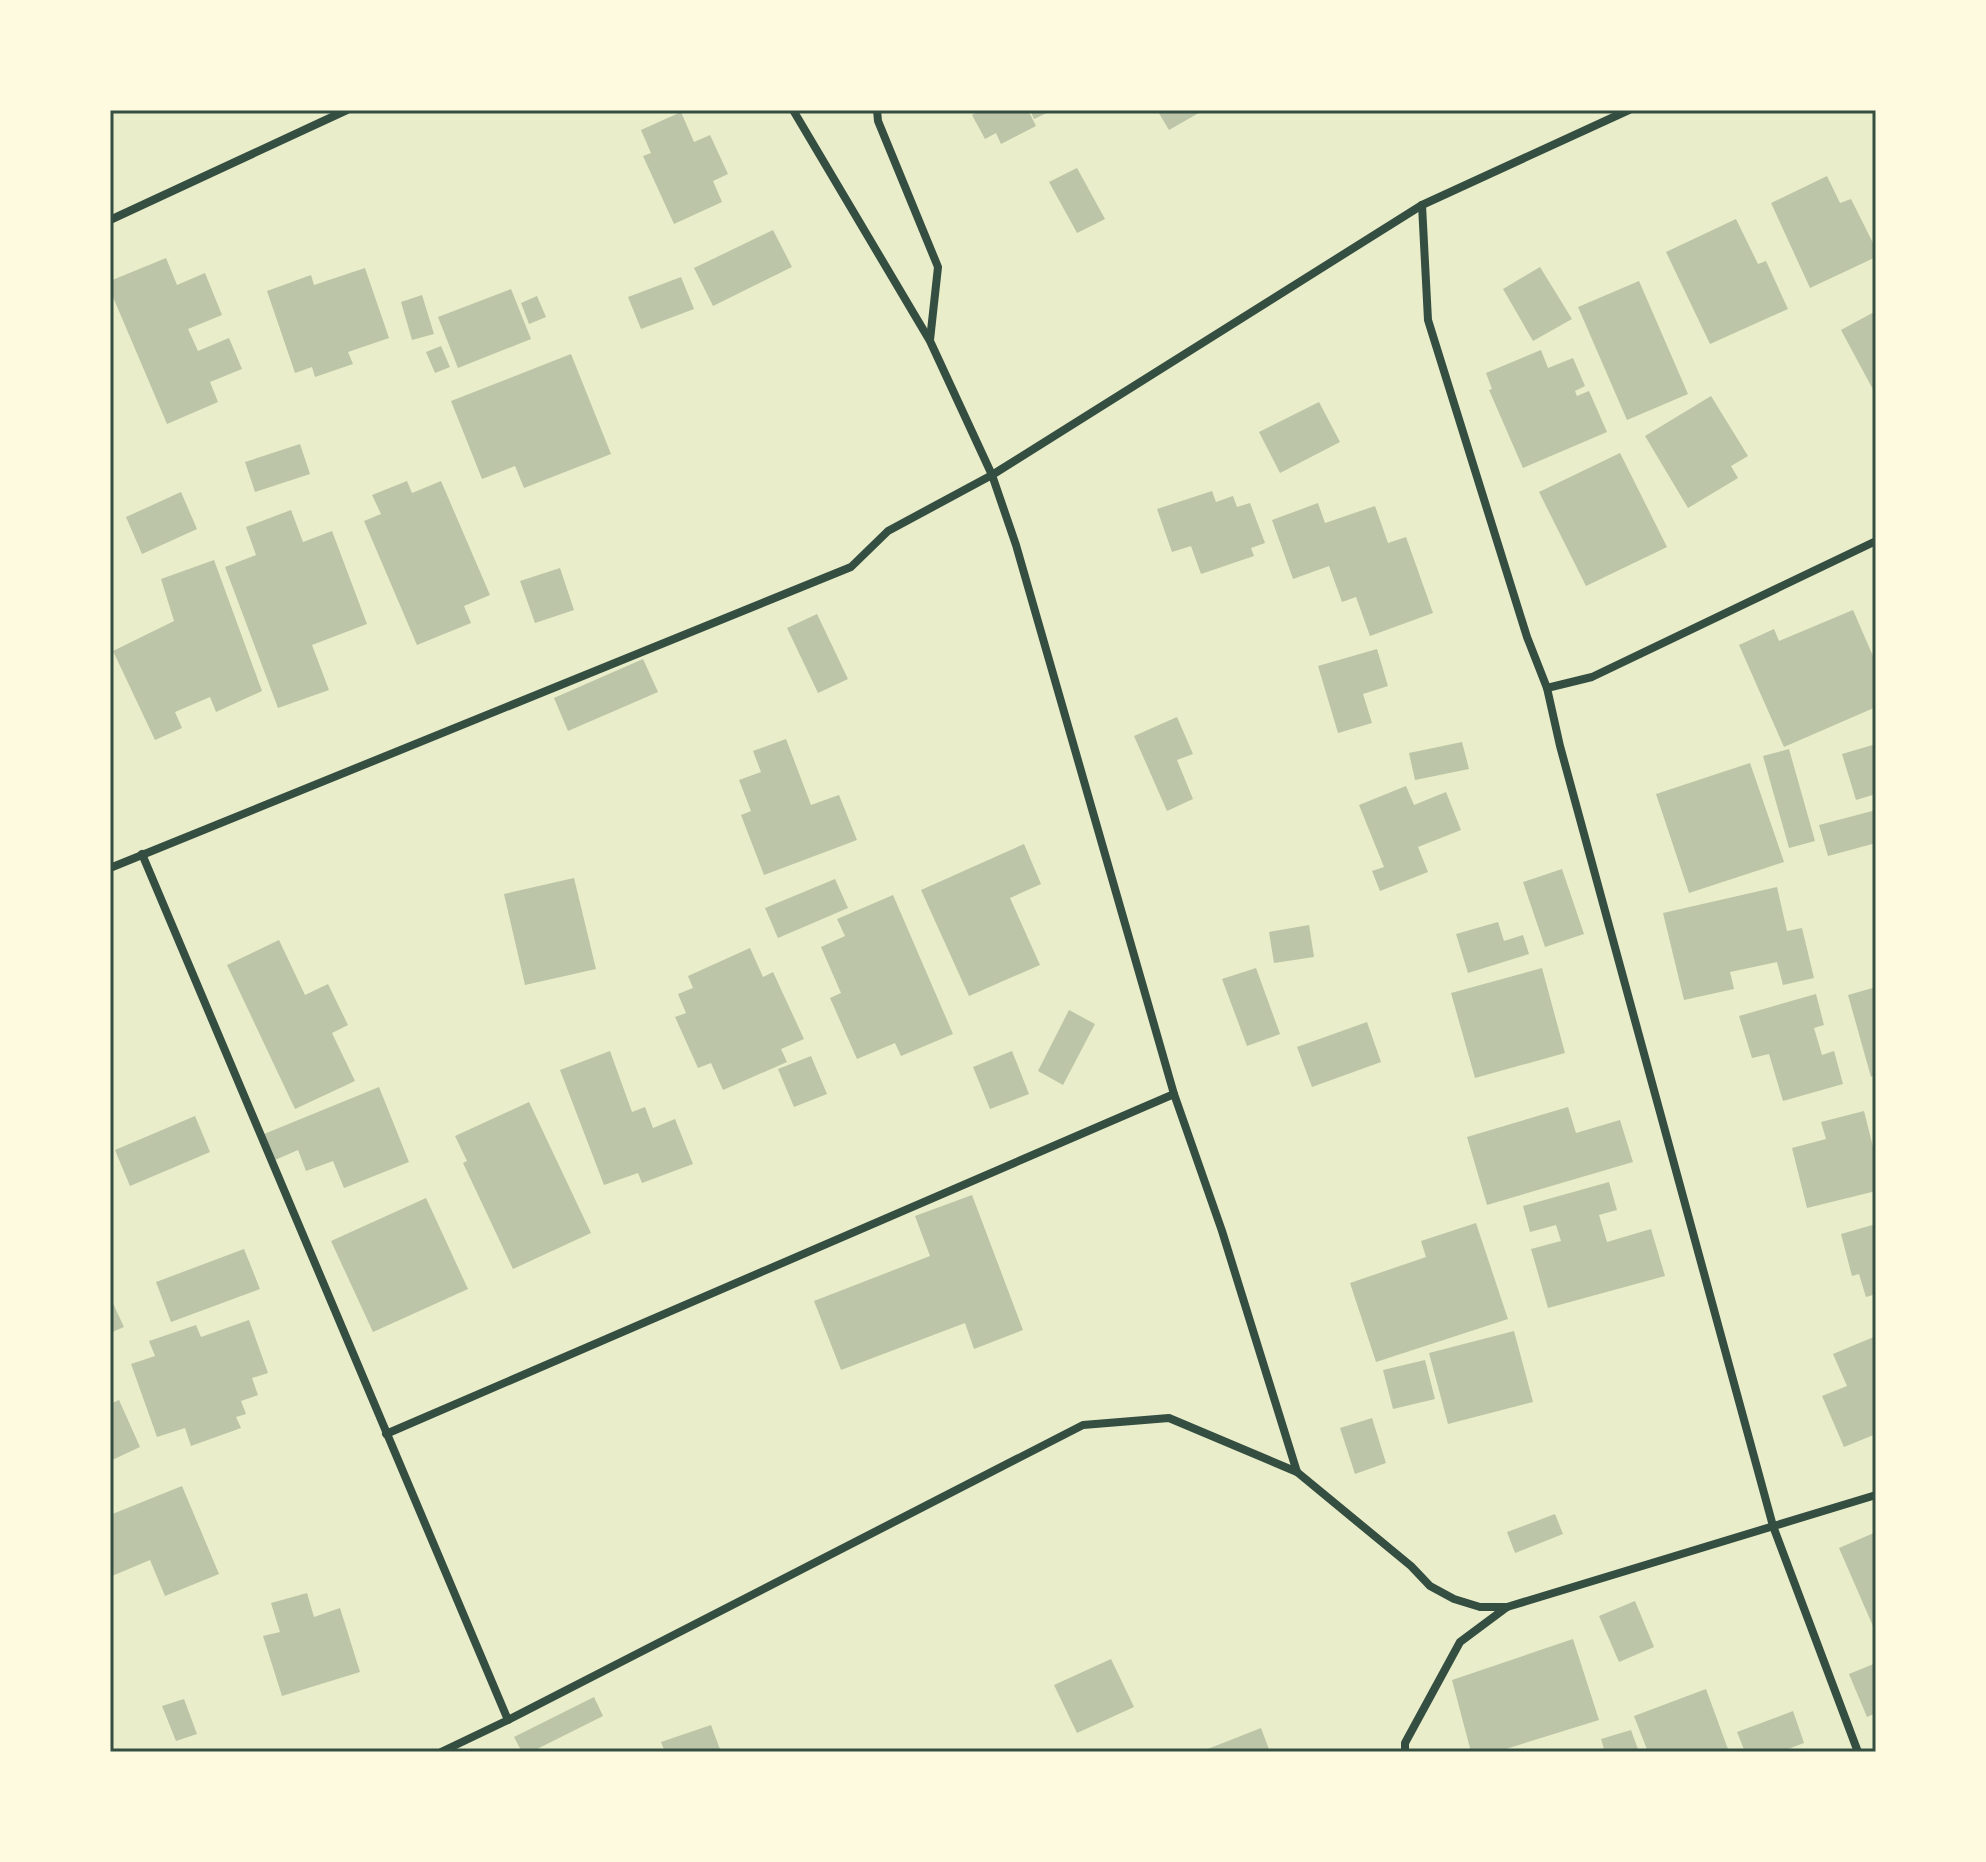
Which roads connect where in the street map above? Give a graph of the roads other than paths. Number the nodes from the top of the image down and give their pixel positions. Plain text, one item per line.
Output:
1 (347, 110) edge
2 (793, 110) edge
3 (877, 110) edge
4 (1629, 110) edge
5 (1422, 205) junction
6 (110, 220) edge
7 (930, 341) junction
8 (992, 475) junction
9 (1876, 541) edge
10 (1547, 688) junction
11 (142, 854) junction
12 (110, 868) edge
13 (1174, 1094) junction
14 (386, 1434) junction
15 (1297, 1472) junction
16 (1876, 1495) edge
17 (1773, 1526) junction
18 (1507, 1607) junction
19 (508, 1720) junction
20 (441, 1752) edge
21 (1405, 1752) edge
22 (1858, 1752) edge

1 - 6 street
2 - 7 street
3 - 7 street
4 - 5 street
5 - 8 street
5 - 10 street
7 - 8 street
8 - 11 street
8 - 13 street
9 - 10 street
10 - 17 street
11 - 12 street
11 - 14 street
13 - 14 street
13 - 15 street
14 - 19 street
15 - 18 street
15 - 19 street
16 - 17 street
17 - 18 street
17 - 22 street
18 - 21 street
19 - 20 street

